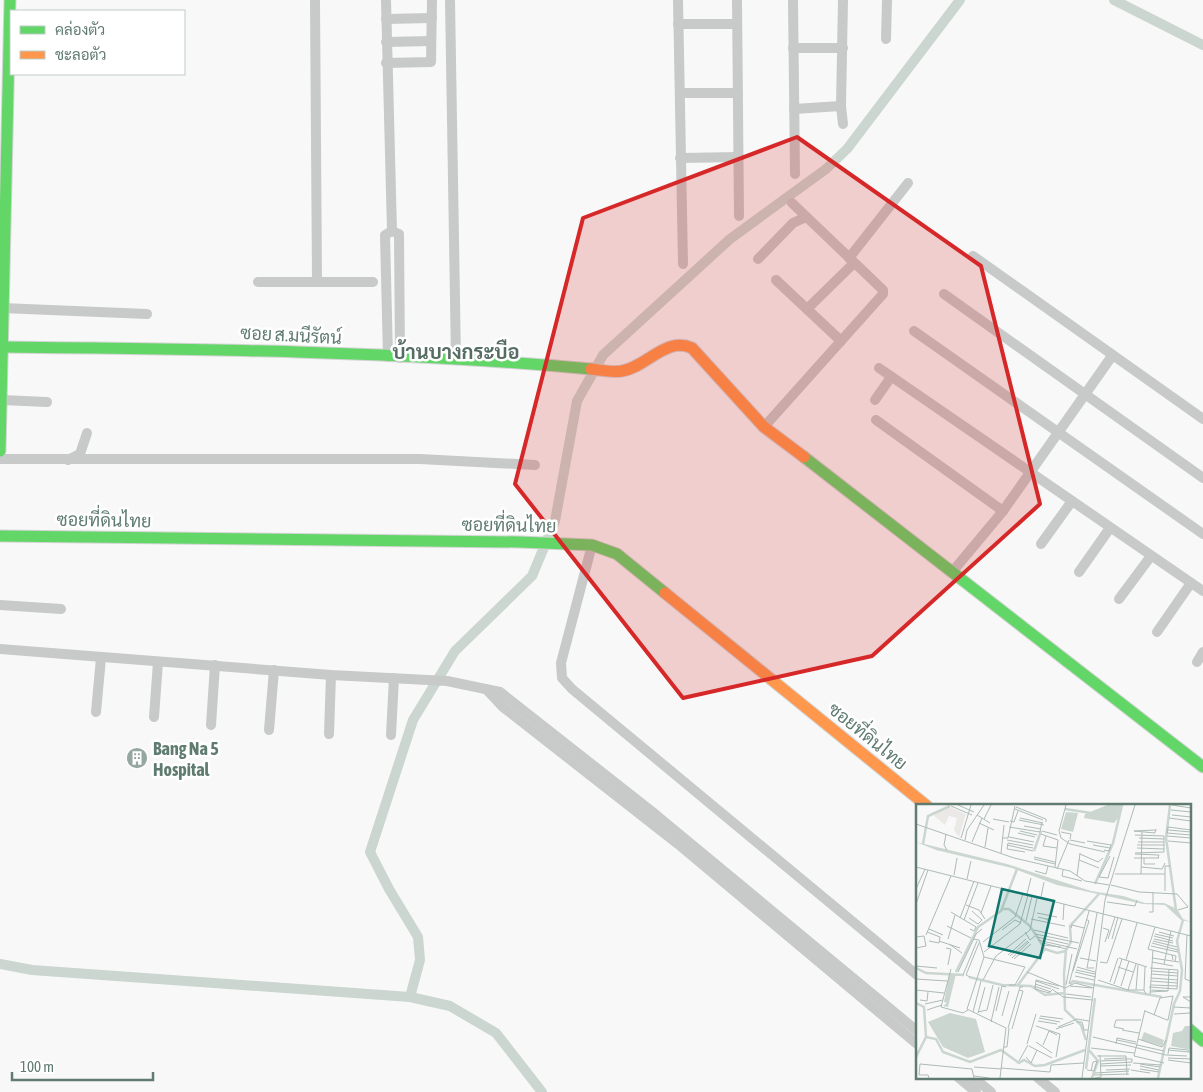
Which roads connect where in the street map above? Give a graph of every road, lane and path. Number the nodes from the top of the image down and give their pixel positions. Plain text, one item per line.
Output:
1 (10, 0) edge
2 (315, 0) edge
3 (386, 0) edge
4 (432, 0) edge
5 (450, 0) edge
6 (678, 0) edge
7 (737, 0) edge
8 (793, 0) edge
9 (843, 0) edge
10 (887, 0) edge
11 (432, 18) junction
12 (386, 19) junction
13 (678, 24) junction
14 (737, 24) junction
15 (886, 39) dead end
16 (432, 41) junction
17 (386, 42) junction
18 (794, 48) junction
19 (843, 48) junction
20 (386, 63) junction
21 (680, 93) junction
22 (738, 93) junction
23 (841, 106) junction
24 (794, 109) junction
25 (843, 124) dead end
26 (739, 157) junction
27 (680, 158) junction
28 (795, 174) dead end
29 (908, 183) dead end
30 (792, 203) dead end
31 (739, 216) dead end
32 (806, 217) junction
33 (392, 231) junction
34 (973, 256) dead end
35 (758, 259) dead end
36 (851, 260) junction
37 (683, 264) dead end
38 (776, 280) dead end
39 (258, 282) dead end
40 (317, 282) junction
41 (373, 282) dead end
42 (944, 294) dead end
43 (2, 308) junction
44 (807, 309) junction
45 (147, 314) dead end
46 (914, 331) dead end
47 (841, 341) junction
48 (2, 347) junction
49 (1112, 356) junction
50 (388, 357) junction
51 (400, 358) junction
52 (456, 360) junction
53 (879, 368) dead end
54 (891, 376) junction
55 (1085, 393) junction
56 (2, 400) junction
57 (875, 400) dead end
58 (47, 402) dead end
59 (1203, 419) edge
60 (876, 420) dead end
61 (764, 427) junction
62 (87, 432) dead end
63 (1058, 432) junction
64 (0, 451) edge
65 (0, 459) edge
66 (68, 461) junction
67 (535, 465) dead end
68 (1031, 472) junction
69 (1203, 478) edge
70 (1072, 501) junction
71 (1003, 511) junction
72 (1110, 528) junction
73 (1203, 534) edge
74 (0, 536) edge
75 (1042, 544) dead end
76 (592, 545) junction
77 (1151, 556) junction
78 (953, 571) junction
79 (1079, 572) dead end
80 (1191, 583) junction
81 (1203, 591) edge
82 (1120, 600) dead end
83 (0, 605) edge
84 (61, 609) dead end
85 (1157, 632) dead end
86 (0, 649) edge
87 (1203, 652) edge
88 (101, 658) junction
89 (158, 662) junction
90 (1197, 662) dead end
91 (215, 665) junction
92 (274, 670) junction
93 (331, 675) junction
94 (394, 678) junction
95 (96, 712) dead end
96 (154, 717) dead end
97 (210, 725) dead end
98 (269, 730) dead end
99 (329, 734) dead end
100 (391, 735) dead end
101 (1203, 767) edge
102 (925, 804) edge
103 (916, 974) edge
104 (852, 984) junction
105 (916, 1030) edge
106 (1190, 1030) edge
107 (1203, 1041) edge
108 (916, 1043) edge
109 (961, 1080) edge
110 (976, 1080) edge
111 (1040, 1080) edge
112 (976, 1092) edge
113 (991, 1092) edge
114 (1055, 1092) edge

1 - 43 street
2 - 40 street
3 - 12 street
4 - 11 street
5 - 52 street
6 - 13 street
7 - 14 street
8 - 18 street
9 - 19 street
10 - 15 street
11 - 12 street
11 - 16 street
12 - 17 street
13 - 14 street
13 - 21 street
14 - 22 street
16 - 17 street
16 - 20 street
17 - 20 street
18 - 19 street
18 - 24 street
19 - 23 street
20 - 33 street
21 - 22 street
21 - 27 street
22 - 26 street
23 - 24 street
23 - 25 street
24 - 28 street
26 - 27 street
26 - 31 street
27 - 37 street
29 - 36 street
30 - 32 street
32 - 35 street
32 - 36 street
33 - 50 street
33 - 51 street
34 - 49 street
36 - 44 street
36 - 47 street
38 - 44 street
39 - 40 street
40 - 41 street
42 - 55 street
43 - 45 street
43 - 48 street
44 - 47 street
46 - 63 street
47 - 61 street
48 - 50 street, ซอย ส.มนีรัตน์
48 - 56 street
49 - 55 street
49 - 59 street
50 - 51 street, ซอย ส.มนีรัตน์
51 - 52 street, ซอย ส.มนีรัตน์
52 - 61 street, ซอย ส.มนีรัตน์
53 - 54 street
54 - 57 street
54 - 68 street
55 - 63 street
55 - 69 street
56 - 58 street
56 - 64 street
60 - 71 street
61 - 78 street, ซอย ส.มนีรัตน์
62 - 66 street
63 - 68 street
63 - 73 street
65 - 66 street
66 - 67 street
68 - 70 street
68 - 71 street
70 - 72 street
70 - 75 street
71 - 78 street
72 - 77 street
72 - 79 street
74 - 76 street, ซอยที่ดินไทย
76 - 102 street, ซอยที่ดินไทย
76 - 103 street
77 - 80 street
77 - 82 street
78 - 101 street, ซอย ส.มนีรัตน์
80 - 81 street
80 - 85 street
83 - 84 street
86 - 88 street
87 - 90 street
88 - 89 street
88 - 95 street
89 - 91 street
89 - 96 street
91 - 92 street
91 - 97 street
92 - 93 street
92 - 98 street
93 - 94 street
93 - 99 street
94 - 100 street
94 - 104 street
104 - 105 street
104 - 108 street
106 - 107 street
109 - 112 street
110 - 113 street
111 - 114 street

